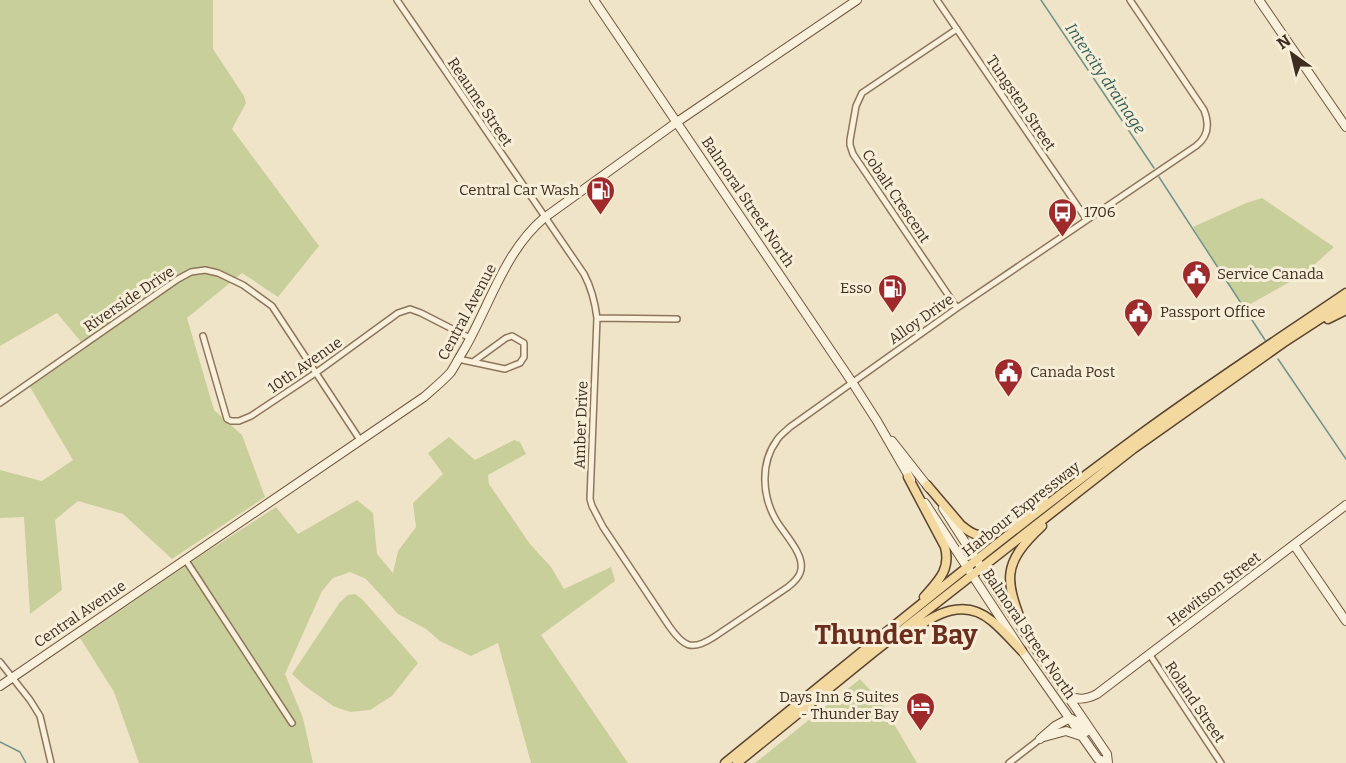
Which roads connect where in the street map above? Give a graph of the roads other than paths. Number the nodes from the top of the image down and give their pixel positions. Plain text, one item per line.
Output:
1 (397, 0) edge
2 (594, 0) edge
3 (857, 0) edge
4 (937, 0) edge
5 (1130, 0) edge
6 (1259, 0) edge
7 (957, 29) junction
8 (677, 122) junction
9 (1346, 127) edge
10 (544, 218) junction
11 (1087, 220) junction
12 (1344, 297) edge
13 (957, 308) junction
14 (1346, 310) edge
15 (597, 318) junction
16 (677, 319) dead end
17 (203, 336) dead end
18 (470, 338) junction
19 (1291, 339) junction
20 (458, 359) junction
21 (474, 362) junction
22 (316, 372) junction
23 (852, 382) junction
24 (0, 403) edge
25 (877, 421) junction
26 (360, 440) junction
27 (1091, 472) junction
28 (908, 477) junction
29 (927, 485) junction
30 (1081, 489) junction
31 (1346, 506) edge
32 (1294, 545) junction
33 (185, 559) junction
34 (979, 564) junction
35 (970, 571) junction
36 (913, 612) junction
37 (1346, 621) edge
38 (669, 626) joint
39 (1025, 632) junction
40 (1022, 651) junction
41 (1150, 655) junction
42 (865, 660) junction
43 (0, 662) edge
44 (1034, 668) junction
45 (12, 678) junction
46 (0, 686) edge
47 (1097, 694) junction
48 (1068, 695) junction
49 (1078, 710) junction
50 (1070, 718) junction
51 (292, 723) dead end
52 (1082, 736) junction
53 (1040, 739) junction
54 (51, 763) edge
55 (725, 763) edge
56 (737, 763) edge
57 (1009, 763) edge
58 (1108, 763) edge
59 (1221, 763) edge

1 - 10 street, Reaume Street
2 - 8 main road, Balmoral Street North
3 - 8 main road, Central Avenue
4 - 7 street, Tungsten Street
5 - 11 street, Alloy Drive
6 - 9 main road
7 - 11 street, Tungsten Street
7 - 13 street, Cobalt Crescent
8 - 10 main road, Central Avenue
8 - 23 main road, Balmoral Street North
10 - 15 street, Amber Drive
10 - 18 main road, Central Avenue
11 - 13 street, Alloy Drive
12 - 19 main road, Harbour Expressway
12 - 27 main road, Harbour Expressway
13 - 23 street, Alloy Drive
14 - 19 main road
15 - 16 street
15 - 38 street, Amber Drive
17 - 22 street, 10th Avenue
18 - 20 main road, Central Avenue
18 - 22 street, 10th Avenue
19 - 30 main road, Harbour Expressway
20 - 21 street
20 - 26 main road, Central Avenue
21 - 21 street
22 - 24 street, Riverside Drive
22 - 26 street, Riverside Drive
23 - 25 main road, Balmoral Street North
23 - 38 street, Alloy Drive
25 - 28 main road, Balmoral Street North
25 - 29 main road, Balmoral Street North
26 - 33 main road, Central Avenue
27 - 29 main road
27 - 34 main road, Harbour Expressway
28 - 35 main road, Balmoral Street North
28 - 36 main road
29 - 34 main road, Balmoral Street North
30 - 34 main road, Harbour Expressway
30 - 39 main road
31 - 32 main road, Hewitson Street
32 - 37 main road
32 - 41 main road, Hewitson Street
33 - 45 main road, Central Avenue
33 - 51 street
34 - 35 main road, Harbour Expressway
34 - 39 main road, Balmoral Street North
35 - 36 main road, Harbour Expressway
35 - 40 main road, Balmoral Street North
35 - 42 main road, Harbour Expressway
36 - 55 main road, Harbour Expressway
39 - 48 main road, Balmoral Street North
40 - 42 main road
40 - 44 main road, Balmoral Street North
41 - 47 main road, Hewitson Street
41 - 59 street, Roland Street
42 - 56 main road, Harbour Expressway
43 - 45 street
44 - 49 main road
44 - 50 main road, Balmoral Street North
45 - 46 main road, Central Avenue
45 - 54 street
47 - 48 main road
47 - 49 main road, Hewitson Street
48 - 49 main road, Balmoral Street North
49 - 58 main road, Balmoral Street North
50 - 52 main road, Balmoral Street North
50 - 53 main road
50 - 58 main road
52 - 53 main road
52 - 58 main road, Balmoral Street North
53 - 57 street

